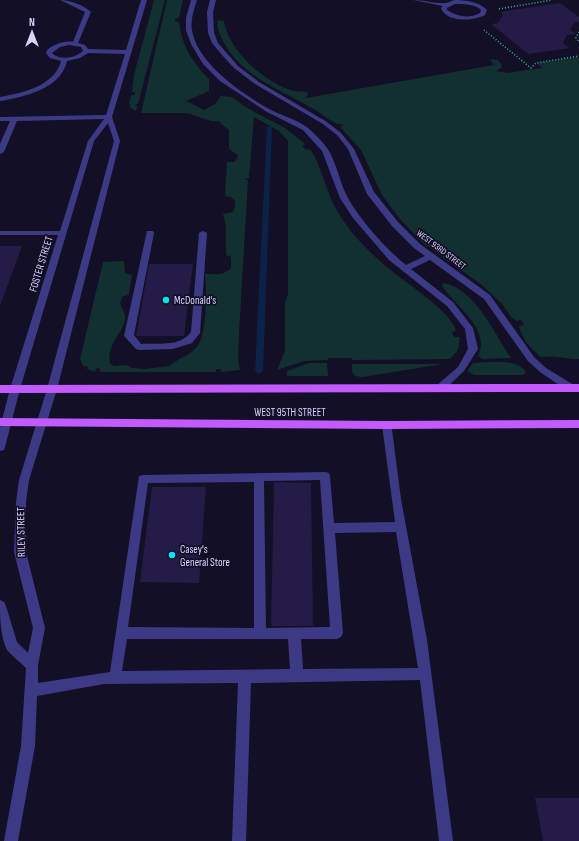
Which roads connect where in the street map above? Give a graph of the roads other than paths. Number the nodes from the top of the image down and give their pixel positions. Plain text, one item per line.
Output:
1 (63, 0) edge
2 (144, 0) edge
3 (194, 0) edge
4 (213, 0) edge
5 (416, 0) edge
6 (446, 5) junction
7 (75, 43) junction
8 (86, 51) junction
9 (129, 52) junction
10 (64, 60) junction
11 (0, 99) edge
12 (109, 117) junction
13 (0, 119) edge
14 (14, 119) junction
15 (0, 152) edge
16 (0, 233) edge
17 (63, 233) junction
18 (150, 233) dead end
19 (203, 233) dead end
20 (431, 256) junction
21 (405, 268) junction
22 (575, 388) edge
23 (0, 389) edge
24 (15, 389) junction
25 (52, 389) junction
26 (439, 389) junction
27 (3, 422) edge
28 (40, 422) junction
29 (579, 424) edge
30 (387, 425) junction
31 (0, 447) edge
32 (259, 477) junction
33 (401, 527) junction
34 (329, 528) junction
35 (0, 606) edge
36 (121, 633) junction
37 (294, 633) junction
38 (260, 634) junction
39 (32, 665) junction
40 (425, 674) junction
41 (296, 675) junction
42 (245, 676) junction
43 (115, 678) junction
44 (31, 691) junction
45 (11, 841) edge
46 (239, 841) edge
47 (446, 841) edge

1 - 7 street
2 - 9 street, FOSTER STREET
3 - 21 street
4 - 20 street, WEST 93RD STREET
5 - 6 street
6 - 6 street
7 - 8 street
7 - 10 street
8 - 9 street
8 - 10 street
9 - 12 street, FOSTER STREET
10 - 11 street
12 - 14 street
12 - 17 street, FOSTER STREET
12 - 25 street
13 - 14 street
14 - 15 street
16 - 17 street
17 - 24 street, FOSTER STREET
18 - 19 street
20 - 21 street
20 - 22 street, WEST 93RD STREET
21 - 26 street
22 - 26 main road, WEST 95TH STREET
23 - 24 main road, WEST 95TH STREET
24 - 25 main road, WEST 95TH STREET
24 - 27 street, FOSTER STREET
25 - 26 main road, WEST 95TH STREET
25 - 28 street
27 - 28 main road, WEST 95TH STREET
27 - 31 street
28 - 30 main road, WEST 95TH STREET
28 - 39 street, RILEY STREET
29 - 30 main road, WEST 95TH STREET
30 - 33 street
32 - 34 street
32 - 36 street
32 - 38 street
33 - 34 street
33 - 40 street
34 - 37 street
35 - 39 street
36 - 38 street
36 - 43 street
37 - 38 street
37 - 41 street
39 - 44 street, RILEY STREET
40 - 41 street
40 - 47 street
41 - 42 street
42 - 43 street
42 - 46 street
43 - 44 street
44 - 45 street, RILEY STREET

